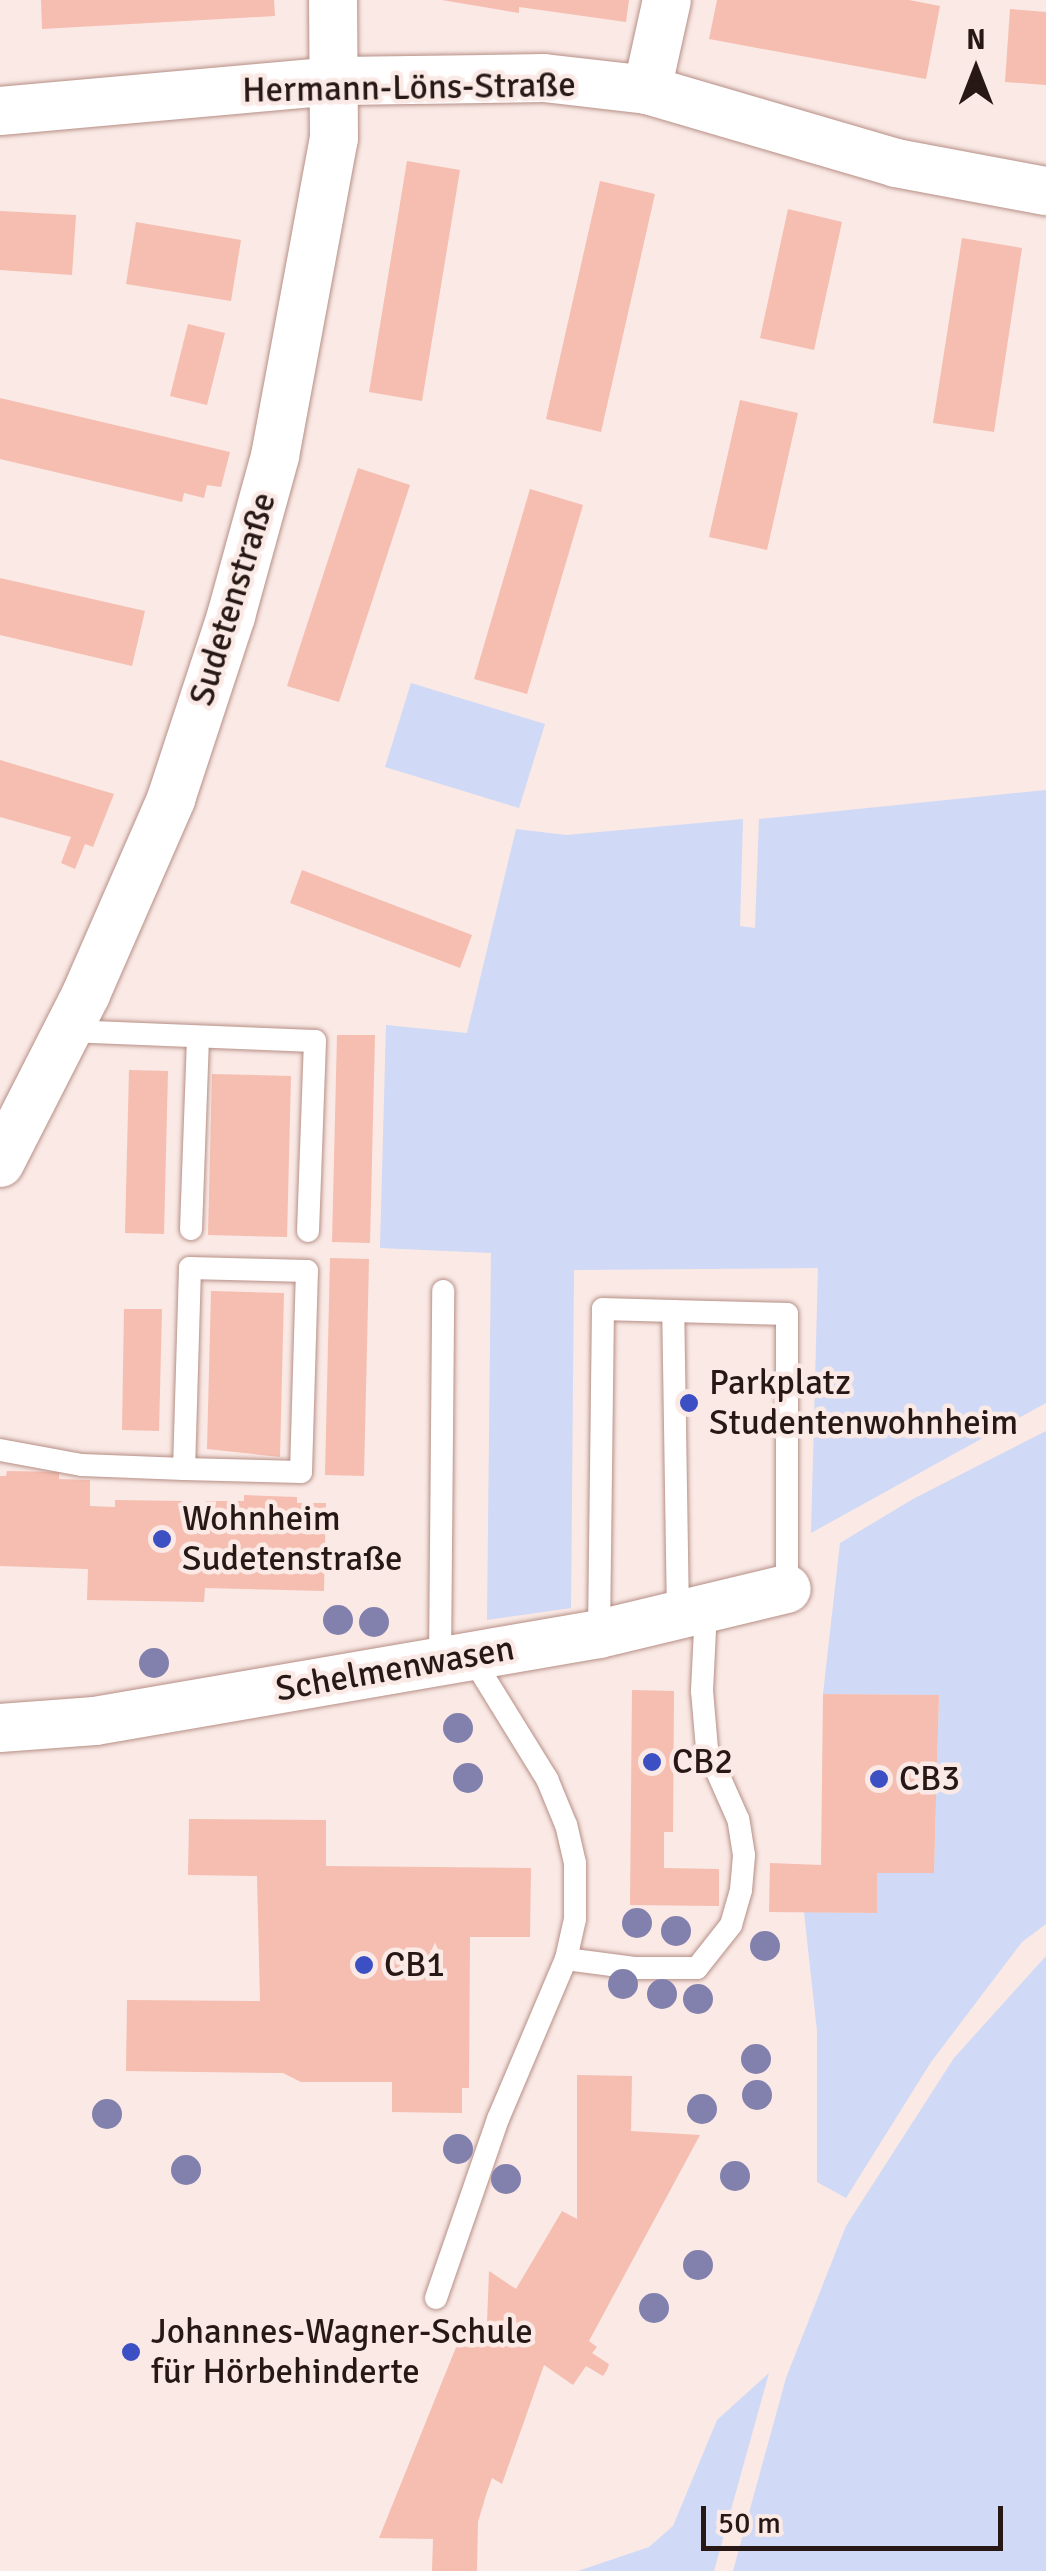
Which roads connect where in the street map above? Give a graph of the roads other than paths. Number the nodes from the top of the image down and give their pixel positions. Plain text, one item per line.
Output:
1 (333, 0) edge
2 (667, 0) edge
3 (337, 82) junction
4 (647, 90) junction
5 (0, 111) edge
6 (1046, 192) edge
7 (67, 1031) junction
8 (198, 1037) junction
9 (0, 1163) edge
10 (191, 1228) dead end
11 (308, 1230) dead end
12 (443, 1290) dead end
13 (672, 1311) junction
14 (0, 1450) edge
15 (184, 1469) junction
16 (787, 1590) joint
17 (692, 1613) junction
18 (599, 1634) junction
19 (455, 1659) junction
20 (0, 1728) edge
21 (566, 1959) junction
22 (436, 2298) dead end

1 - 3 street, Sudetenstraße
2 - 4 street
3 - 4 street, Hermann-Löns-Straße
3 - 5 street, Hermann-Löns-Straße
3 - 7 street, Sudetenstraße
4 - 6 street, Hermann-Löns-Straße
7 - 8 lane
7 - 9 street, Sudetenstraße
8 - 10 lane
8 - 11 lane
12 - 19 lane
13 - 16 lane
13 - 17 lane
13 - 18 lane
14 - 15 lane
15 - 15 lane
16 - 17 street, Schelmenwasen
17 - 18 street, Schelmenwasen
17 - 21 lane
18 - 19 street, Schelmenwasen
19 - 20 street, Schelmenwasen
19 - 21 lane
21 - 22 lane

